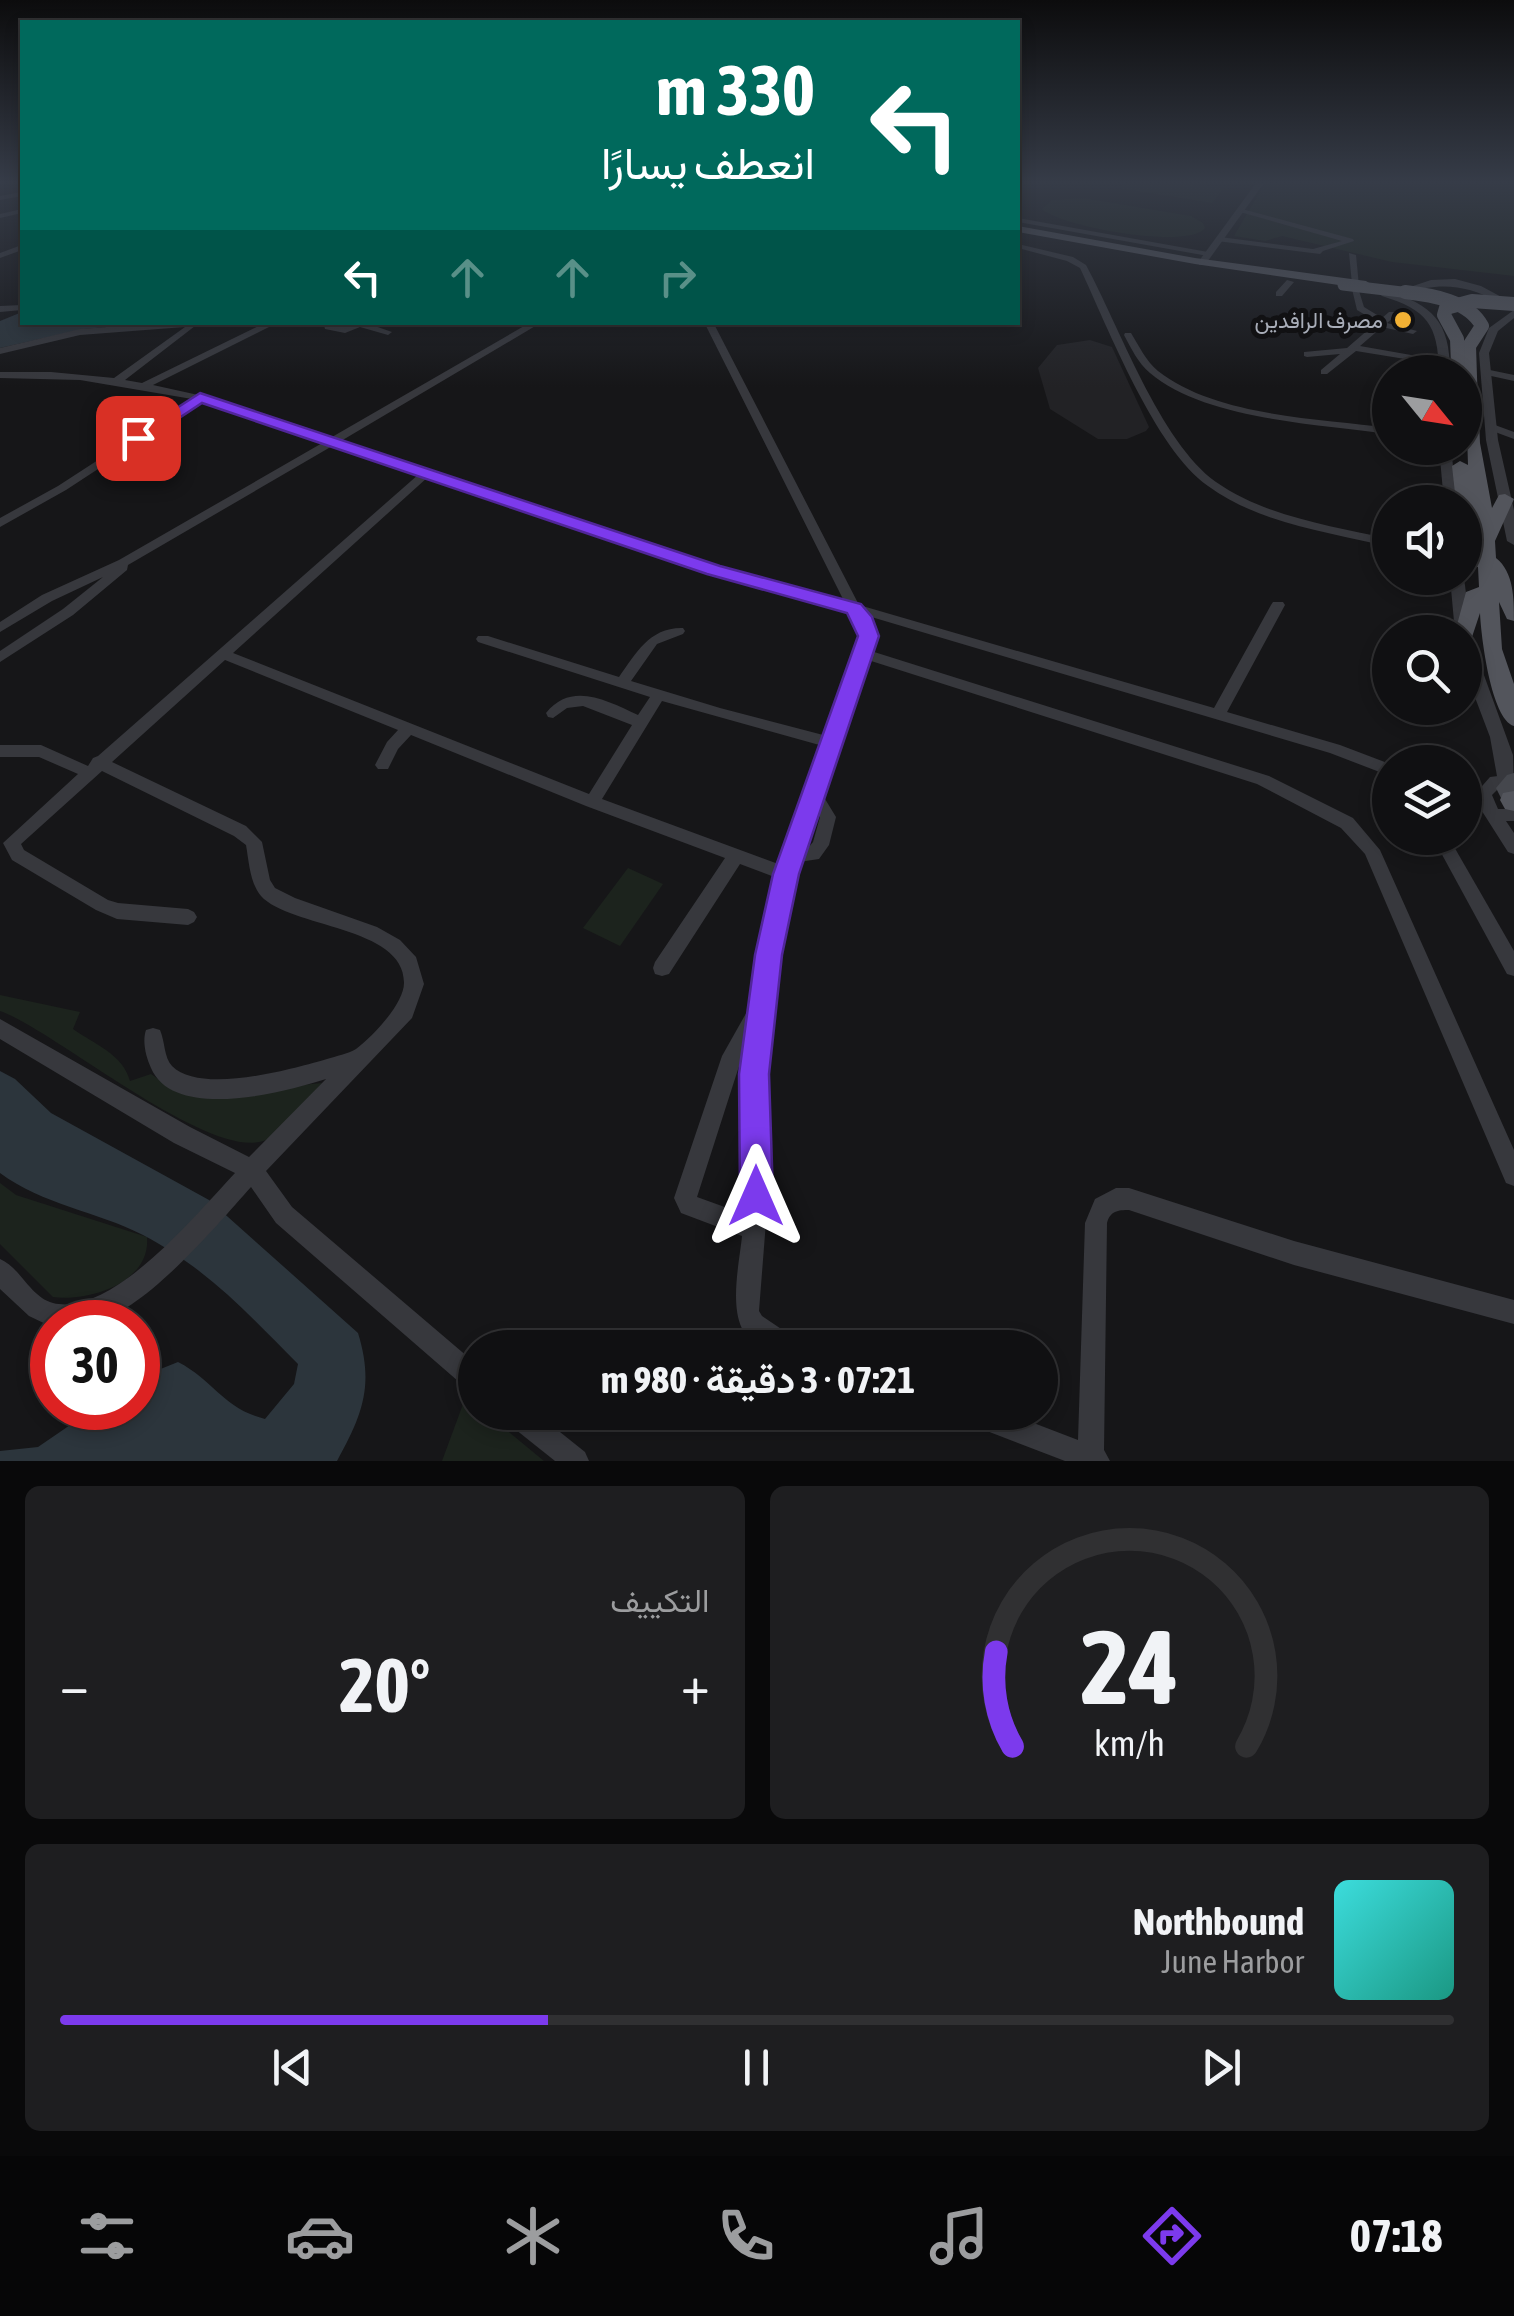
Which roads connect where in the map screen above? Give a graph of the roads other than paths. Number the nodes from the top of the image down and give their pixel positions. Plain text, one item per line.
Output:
1 (1050, 251) edge
2 (1066, 251) edge
3 (1111, 251) edge
4 (1111, 251) edge
5 (1144, 251) edge
6 (1171, 251) edge
7 (1210, 251) edge
8 (1288, 251) edge
9 (1315, 251) edge
10 (1334, 251) edge
11 (1352, 255) dead end
12 (0, 256) edge
13 (1205, 258) junction
14 (0, 269) edge
15 (1286, 278) junction
16 (1351, 286) junction
17 (1279, 294) dead end
18 (1385, 294) junction
19 (1512, 305) edge
20 (1385, 320) junction
21 (198, 325) edge
22 (269, 325) edge
23 (328, 325) edge
24 (360, 325) edge
25 (367, 325) edge
26 (533, 325) edge
27 (710, 325) edge
28 (192, 326) junction
29 (1441, 329) junction
30 (1413, 330) dead end
31 (388, 332) dead end
32 (1492, 333) junction
33 (1353, 349) junction
34 (0, 351) edge
35 (1307, 354) dead end
36 (1382, 355) edge
37 (1444, 355) edge
38 (1463, 355) edge
39 (1470, 355) edge
40 (1482, 356) edge
41 (1324, 372) dead end
42 (0, 375) edge
43 (1482, 375) edge
44 (1514, 378) edge
45 (1164, 380) junction
46 (114, 383) junction
47 (140, 387) junction
48 (1144, 387) junction
49 (1182, 389) junction
50 (200, 398) junction
51 (1482, 405) edge
52 (1372, 428) edge
53 (1492, 433) junction
54 (1514, 436) edge
55 (332, 441) junction
56 (1514, 444) edge
57 (426, 472) junction
58 (1505, 500) junction
59 (2, 520) edge
60 (1482, 533) edge
61 (1372, 539) edge
62 (1514, 541) edge
63 (1482, 554) edge
64 (124, 563) junction
65 (1482, 582) edge
66 (1477, 595) edge
67 (48, 598) junction
68 (1278, 605) dead end
69 (73, 608) junction
70 (854, 608) junction
71 (1514, 616) edge
72 (0, 628) edge
73 (678, 632) dead end
74 (484, 640) dead end
75 (1492, 649) junction
76 (221, 653) junction
77 (862, 653) junction
78 (0, 657) edge
79 (622, 684) junction
80 (1482, 691) edge
81 (658, 695) junction
82 (553, 713) dead end
83 (1217, 716) junction
84 (1514, 718) edge
85 (641, 723) junction
86 (409, 728) junction
87 (832, 743) junction
88 (0, 751) edge
89 (368, 751) dead end
90 (1372, 763) edge
91 (92, 767) junction
92 (1510, 800) edge
93 (592, 802) junction
94 (1514, 846) edge
95 (1451, 855) edge
96 (735, 857) junction
97 (790, 865) junction
98 (188, 917) dead end
99 (662, 968) dead end
100 (1514, 968) edge
101 (761, 1006) junction
102 (0, 1028) edge
103 (152, 1037) dead end
104 (365, 1056) junction
105 (252, 1170) junction
106 (1514, 1176) edge
107 (754, 1229) junction
108 (0, 1271) edge
109 (1514, 1312) edge
110 (760, 1330) edge
111 (458, 1363) edge
112 (537, 1430) edge
113 (1018, 1430) edge
114 (1096, 1459) edge
115 (576, 1461) edge

1 - 48 street
2 - 45 street
3 - 15 main road
4 - 16 main road
5 - 13 main road
6 - 13 street
7 - 13 street
8 - 15 street
9 - 10 street
11 - 16 street
12 - 14 street
13 - 15 main road
15 - 16 main road
15 - 17 street
16 - 18 main road
16 - 19 main road
16 - 20 street
16 - 39 main road, bridge
18 - 19 main road
18 - 29 street
19 - 32 street
19 - 38 main road, bridge
20 - 30 street
20 - 33 street
21 - 28 street
22 - 47 street
23 - 24 street
25 - 31 street
26 - 55 street
27 - 70 street
28 - 34 street
28 - 46 street
29 - 32 street
29 - 37 street
32 - 40 street
33 - 35 street
33 - 36 street
33 - 41 street
42 - 46 street
43 - 44 street
45 - 48 street
45 - 49 street
46 - 47 street
47 - 50 street
48 - 49 street
48 - 61 street
49 - 52 street
50 - 55 street
50 - 59 street
51 - 53 street
53 - 54 street
53 - 56 street
53 - 58 street
55 - 57 street
55 - 64 street
57 - 70 street
57 - 76 street
58 - 60 main road
58 - 62 street
63 - 71 main road
64 - 67 street
64 - 69 street
65 - 75 main road
66 - 75 main road
67 - 69 street
67 - 72 street
68 - 83 street
69 - 78 street
70 - 77 street
70 - 83 street
73 - 79 street
74 - 79 street
75 - 84 main road
76 - 86 street
76 - 91 street
77 - 87 street
77 - 106 street
79 - 81 street
80 - 92 street
81 - 85 street
81 - 87 street
82 - 85 street
83 - 90 street
85 - 93 street
86 - 89 street
86 - 93 street
87 - 97 street
88 - 91 street
91 - 98 street
91 - 104 street
92 - 94 street
93 - 96 street
95 - 100 street
96 - 97 street
96 - 99 street
97 - 101 street
101 - 107 street
101 - 107 street
102 - 105 street
103 - 104 street
104 - 105 street
105 - 108 street
105 - 111 street
107 - 110 street
109 - 114 street
112 - 115 street
113 - 114 street

